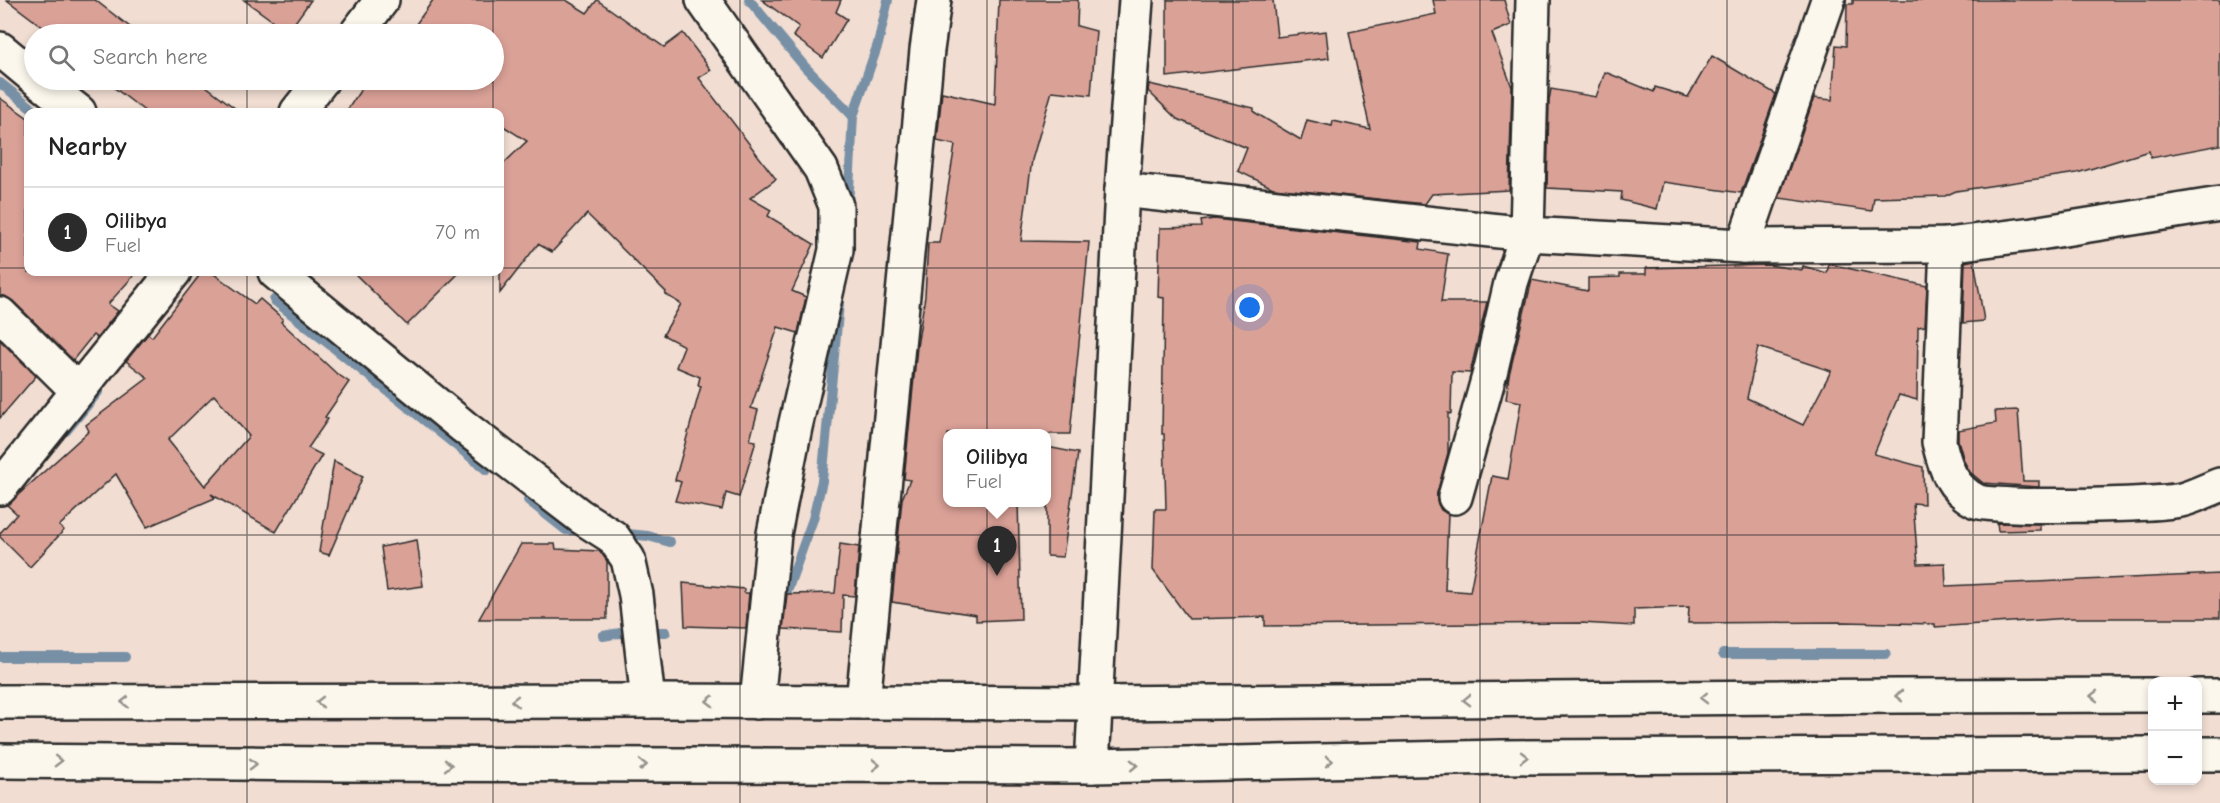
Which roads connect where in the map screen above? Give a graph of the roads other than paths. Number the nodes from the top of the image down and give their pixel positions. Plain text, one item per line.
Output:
1 (382, 0) edge
2 (703, 0) edge
3 (934, 0) edge
4 (1136, 0) edge
5 (1533, 0) edge
6 (1828, 0) edge
7 (364, 24) edge
8 (0, 49) edge
9 (24, 68) edge
10 (51, 90) edge
11 (314, 90) edge
12 (74, 108) edge
13 (300, 108) edge
14 (1122, 190) junction
15 (2220, 204) edge
16 (1527, 234) junction
17 (1947, 245) junction
18 (1743, 246) junction
19 (171, 276) edge
20 (280, 276) edge
21 (0, 314) edge
22 (78, 391) junction
23 (2220, 485) edge
24 (0, 488) edge
25 (1455, 496) dead end
26 (2148, 695) edge
27 (2202, 696) edge
28 (2220, 696) edge
29 (648, 701) junction
30 (0, 702) edge
31 (757, 702) junction
32 (863, 702) junction
33 (1096, 703) junction
34 (2148, 754) edge
35 (2202, 754) edge
36 (2220, 754) edge
37 (0, 761) edge
38 (1092, 766) junction

1 - 7 street
2 - 31 street
3 - 32 street
4 - 14 street
5 - 16 street
6 - 18 street
8 - 9 street
10 - 12 street
11 - 13 street
14 - 16 street
14 - 33 street
15 - 17 street
16 - 18 street
16 - 25 street
17 - 18 street
17 - 23 street
19 - 22 street
20 - 29 street
21 - 22 street
22 - 24 street
26 -> 33 street
27 - 28 street
29 -> 30 street
31 -> 29 street
31 - 32 street
32 - 33 street
33 - 38 street
38 -> 34 street
35 - 36 street
37 -> 38 street

